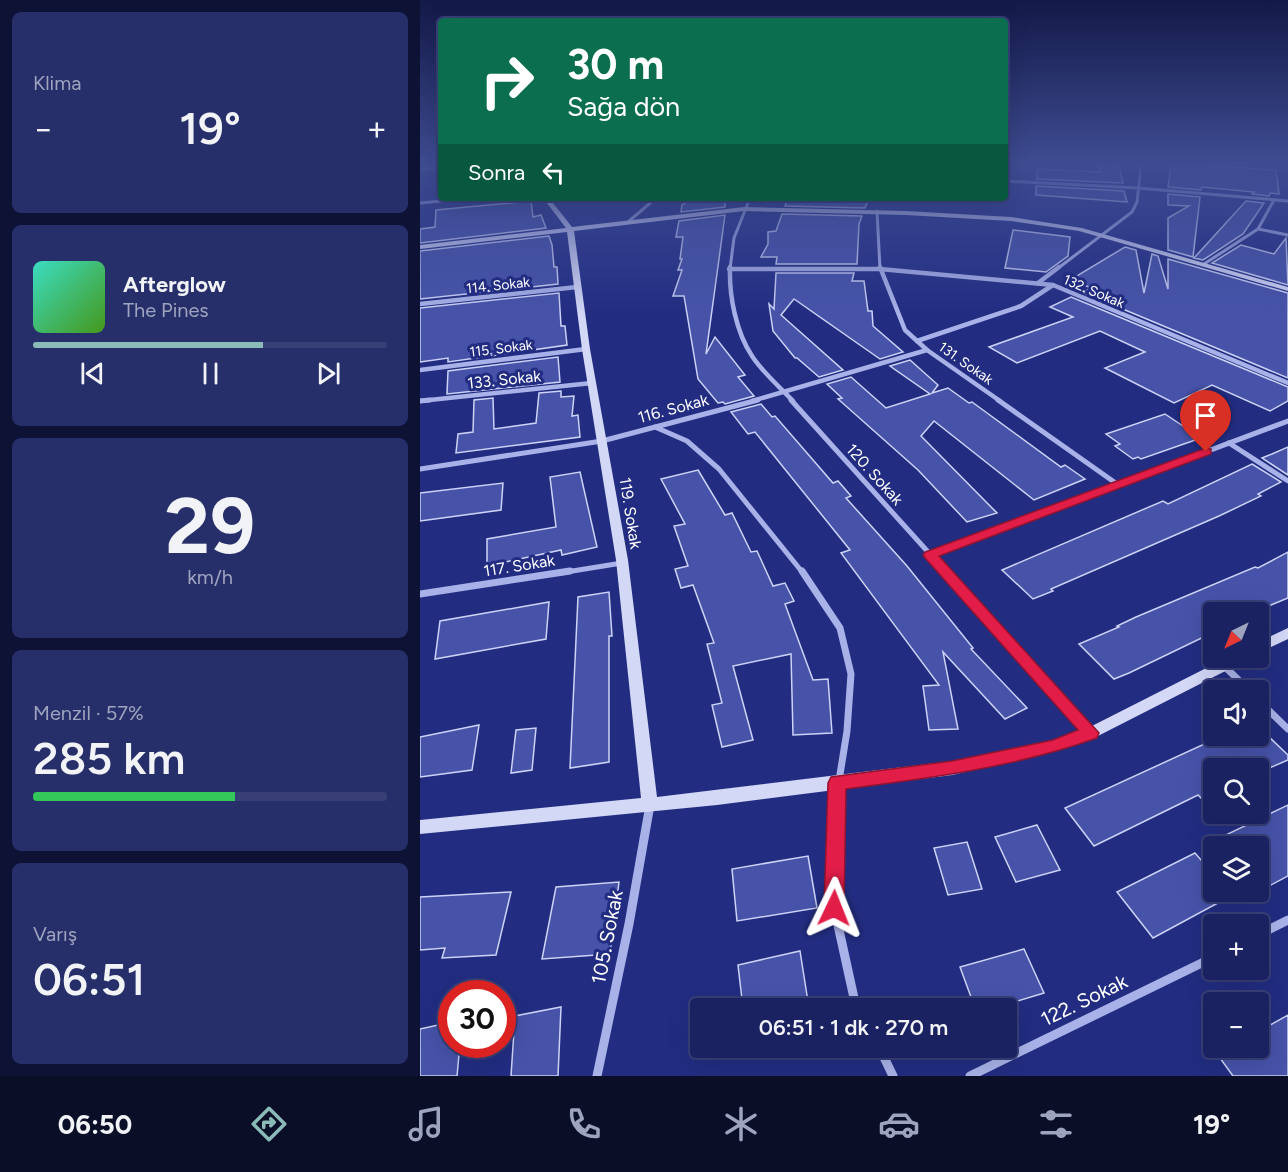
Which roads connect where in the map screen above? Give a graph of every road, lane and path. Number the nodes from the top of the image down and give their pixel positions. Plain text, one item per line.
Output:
1 (559, 215) edge
2 (636, 215) edge
3 (684, 215) edge
4 (741, 215) edge
5 (877, 215) edge
6 (948, 215) edge
7 (1127, 215) edge
8 (1266, 215) edge
9 (628, 222) junction
10 (570, 229) junction
11 (1258, 229) junction
12 (1101, 234) junction
13 (1288, 235) edge
14 (420, 248) edge
15 (1204, 264) junction
16 (729, 269) junction
17 (880, 269) junction
18 (1037, 283) junction
19 (1053, 285) junction
20 (577, 286) junction
21 (1288, 289) edge
22 (420, 304) edge
23 (917, 341) junction
24 (586, 349) junction
25 (927, 350) junction
26 (420, 370) edge
27 (592, 383) junction
28 (1288, 383) edge
29 (784, 393) junction
30 (420, 401) edge
31 (1288, 421) edge
32 (656, 427) junction
33 (602, 441) junction
34 (1229, 443) junction
35 (420, 469) edge
36 (1288, 482) edge
37 (1117, 484) junction
38 (930, 555) junction
39 (622, 563) junction
40 (420, 594) edge
41 (1288, 633) edge
42 (1269, 642) edge
43 (1218, 668) edge
44 (1227, 668) edge
45 (1239, 680) edge
46 (1269, 711) edge
47 (1288, 729) edge
48 (1091, 733) junction
49 (837, 783) junction
50 (650, 805) junction
51 (420, 827) edge
52 (1288, 920) edge
53 (1269, 930) edge
54 (1203, 962) edge
55 (854, 998) edge
56 (884, 1058) edge
57 (597, 1076) edge
58 (893, 1076) edge
59 (970, 1076) edge

1 - 10 street
2 - 9 street
3 - 9 street
4 - 16 street, 120. Sokak
5 - 17 street, 131. Sokak
6 - 12 street
7 - 12 street
8 - 11 street
9 - 10 street
10 - 14 street
10 - 20 street, 119. Sokak
11 - 13 street
11 - 15 street
12 - 15 street
12 - 18 street
15 - 21 street
16 - 17 street, 132. Sokak
16 - 29 street, 120. Sokak
17 - 18 street, 132. Sokak
17 - 23 street, 131. Sokak
18 - 19 street, 132. Sokak
19 - 23 street
19 - 28 street, 132. Sokak
20 - 22 street, 114. Sokak
20 - 24 street, 119. Sokak
23 - 25 street, 131. Sokak
24 - 26 street, 115. Sokak
24 - 27 street, 119. Sokak
25 - 29 street, 116. Sokak
25 - 37 street, 131. Sokak
27 - 30 street, 133. Sokak
27 - 33 street, 119. Sokak
29 - 32 street, 116. Sokak
29 - 38 street, 120. Sokak
31 - 34 street
32 - 33 street, 116. Sokak
32 - 49 street
33 - 35 street, 116. Sokak
33 - 39 street, 119. Sokak
34 - 36 street
34 - 37 street
37 - 38 street
38 - 48 street, 120. Sokak
39 - 40 street, 117. Sokak
39 - 50 street, 119. Sokak
41 - 42 street
43 - 48 street
44 - 45 street
46 - 47 street
48 - 49 street
49 - 50 street
49 - 55 street
50 - 51 street
50 - 57 street, 105. Sokak
52 - 53 street
54 - 59 street, 122. Sokak
56 - 58 street

